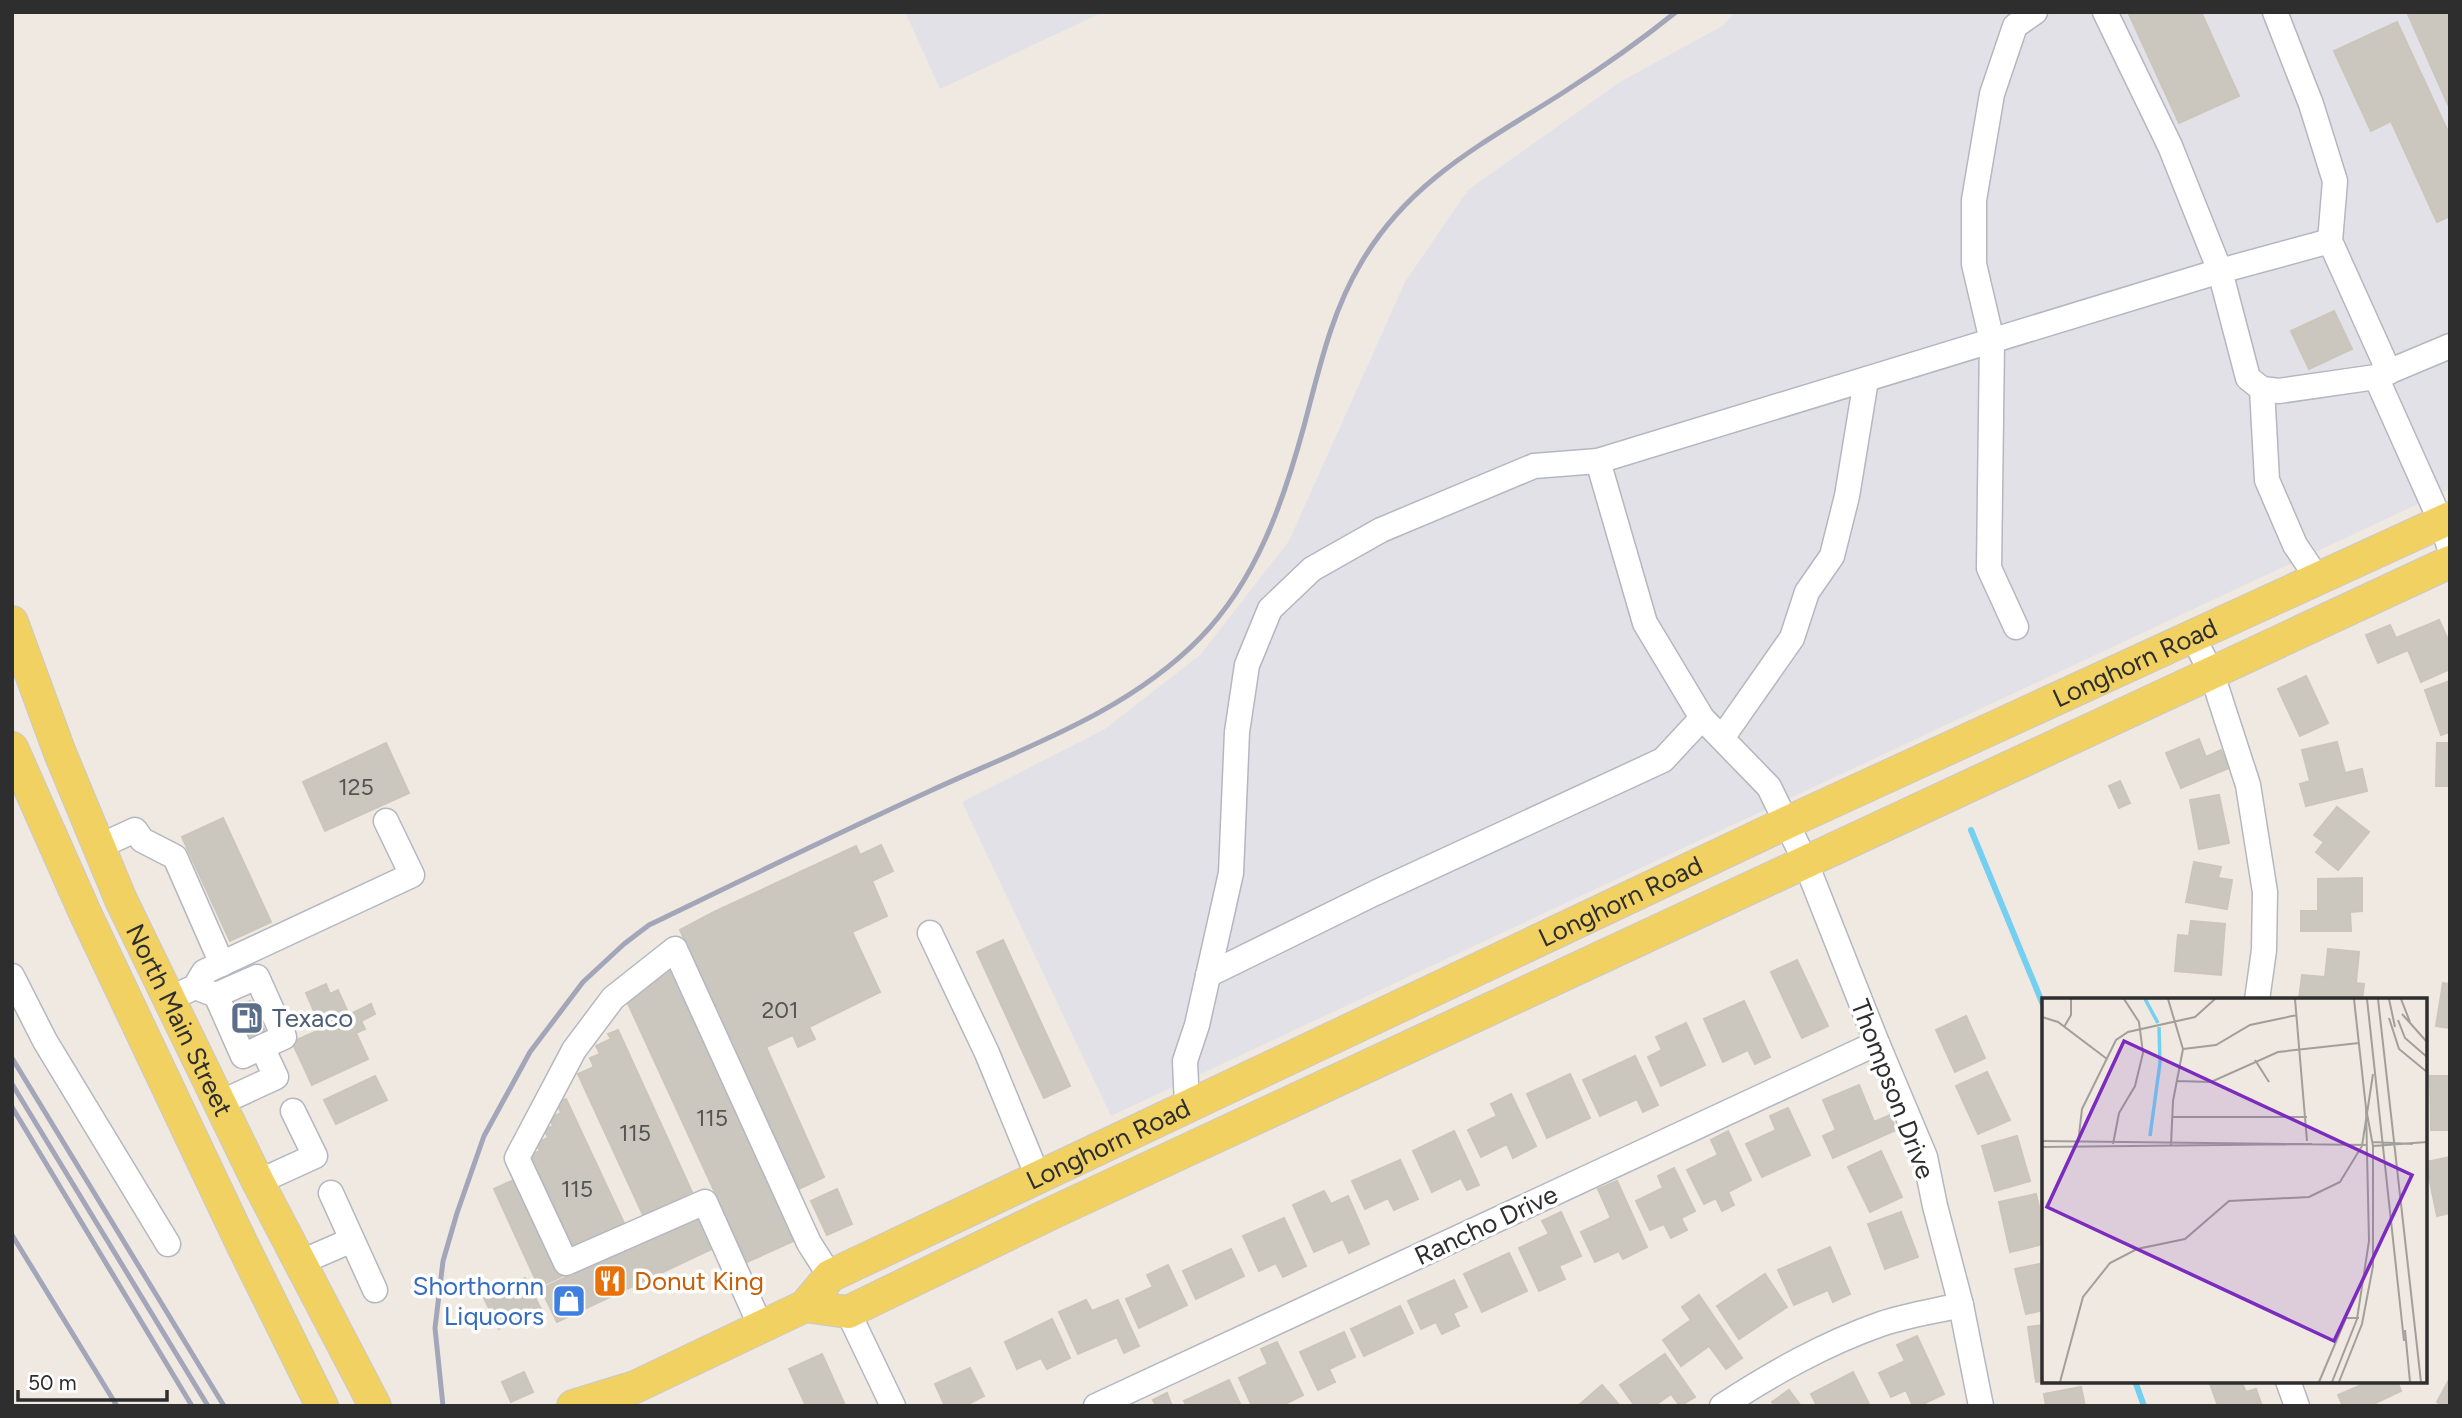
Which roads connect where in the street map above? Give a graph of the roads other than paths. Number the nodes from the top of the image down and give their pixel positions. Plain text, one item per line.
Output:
1 (2035, 12) edge
2 (2105, 12) edge
3 (2275, 12) edge
4 (2330, 241) junction
5 (2220, 271) junction
6 (1992, 341) junction
7 (2450, 346) edge
8 (2382, 375) junction
9 (1866, 380) junction
10 (2262, 388) junction
11 (1598, 461) junction
12 (2447, 529) edge
13 (2450, 562) edge
14 (2318, 579) junction
15 (12, 622) edge
16 (2017, 628) dead end
17 (2193, 637) junction
18 (2213, 674) junction
19 (1702, 718) junction
20 (1722, 738) junction
21 (12, 748) edge
22 (386, 821) dead end
23 (1786, 822) junction
24 (98, 847) junction
25 (1805, 861) junction
26 (930, 933) dead end
27 (222, 964) junction
28 (1208, 975) junction
29 (12, 976) edge
30 (2257, 998) edge
31 (240, 1016) junction
32 (191, 1043) junction
33 (1877, 1043) junction
34 (220, 1103) junction
35 (1187, 1106) junction
36 (293, 1111) dead end
37 (1038, 1177) junction
38 (258, 1182) junction
39 (331, 1193) dead end
40 (1054, 1212) junction
41 (352, 1240) junction
42 (168, 1244) dead end
43 (299, 1263) junction
44 (830, 1276) junction
45 (375, 1290) dead end
46 (1961, 1305) junction
47 (805, 1306) junction
48 (848, 1312) junction
49 (761, 1327) junction
50 (351, 1361) junction
51 (2289, 1383) edge
52 (623, 1396) edge
53 (322, 1406) edge
54 (375, 1406) edge
55 (398, 1406) edge
56 (573, 1406) edge
57 (893, 1406) edge
58 (1096, 1406) edge
59 (1722, 1406) edge
60 (1981, 1406) edge
61 (2297, 1406) edge

1 - 6 street
2 - 5 street
3 - 4 street
4 - 5 street
4 - 8 street
5 - 6 street
5 - 10 street
6 - 9 street
6 - 16 street
7 - 8 street
8 - 10 street
8 - 12 street
9 - 11 street
9 - 20 street
10 - 14 street
11 - 19 street, Thompson Drive
11 - 28 street
12 - 14 main road, Longhorn Road
13 - 18 main road, Longhorn Road
14 - 17 main road, Longhorn Road
15 - 24 main road, North Main Street
17 - 18 street
17 - 23 main road, Longhorn Road
18 - 25 main road, Longhorn Road
18 - 30 street
19 - 20 street, Thompson Drive
19 - 28 street
20 - 23 street, Thompson Drive
21 - 53 main road, North Main Street
22 - 27 street
23 - 25 street, Thompson Drive
23 - 35 main road, Longhorn Road
24 - 27 street
24 - 31 main road, North Main Street
25 - 33 street, Thompson Drive
25 - 40 main road, Longhorn Road
26 - 37 street
27 - 31 street
28 - 35 street
29 - 42 street
31 - 32 main road, North Main Street
31 - 32 street
31 - 34 street
32 - 34 main road, North Main Street
33 - 46 street, Thompson Drive
33 - 58 street, Rancho Drive
34 - 38 main road, North Main Street
35 - 37 main road, Longhorn Road
36 - 38 street
37 - 40 main road
37 - 44 main road, Longhorn Road
38 - 43 main road, North Main Street
39 - 41 street
40 - 48 main road, Longhorn Road
41 - 43 street
41 - 45 street
43 - 50 main road, North Main Street
44 - 47 main road, Longhorn Road
44 - 49 street
46 - 59 street
46 - 60 street, Thompson Drive
47 - 48 main road
47 - 49 main road, Longhorn Road
48 - 57 street
49 - 52 main road, Longhorn Road
50 - 54 main road, North Main Street
50 - 55 main road
51 - 61 street
52 - 56 main road, Longhorn Road

